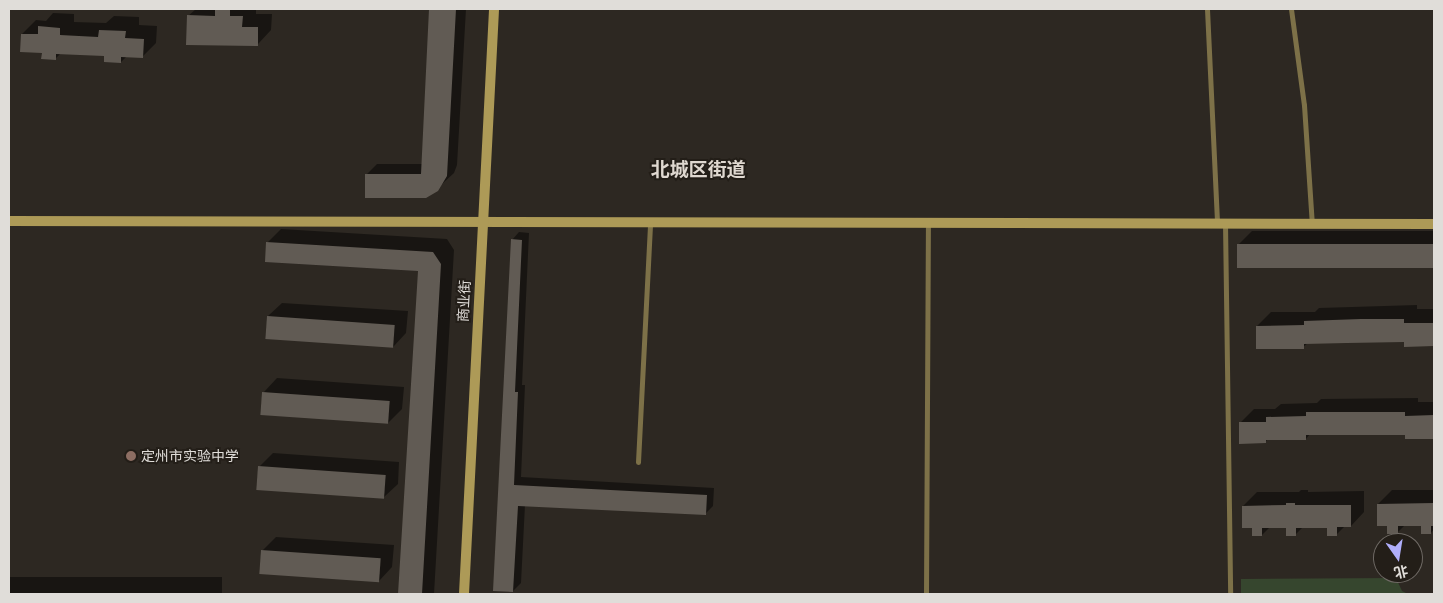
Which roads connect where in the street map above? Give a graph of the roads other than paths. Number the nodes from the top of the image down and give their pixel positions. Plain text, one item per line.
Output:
1 (494, 9) edge
2 (1207, 9) edge
3 (1291, 9) edge
4 (9, 221) edge
5 (482, 221) junction
6 (650, 221) junction
7 (928, 222) junction
8 (1221, 223) junction
9 (1312, 224) junction
10 (1434, 224) edge
11 (638, 462) dead end
12 (464, 594) edge
13 (926, 594) edge
14 (1230, 594) edge

1 - 5 street, 商业街
2 - 8 lane
3 - 9 lane
4 - 5 street
5 - 6 street
5 - 12 street, 商业街
6 - 7 street
6 - 11 lane
7 - 8 street
7 - 13 lane
8 - 9 street
8 - 14 lane
9 - 10 street

